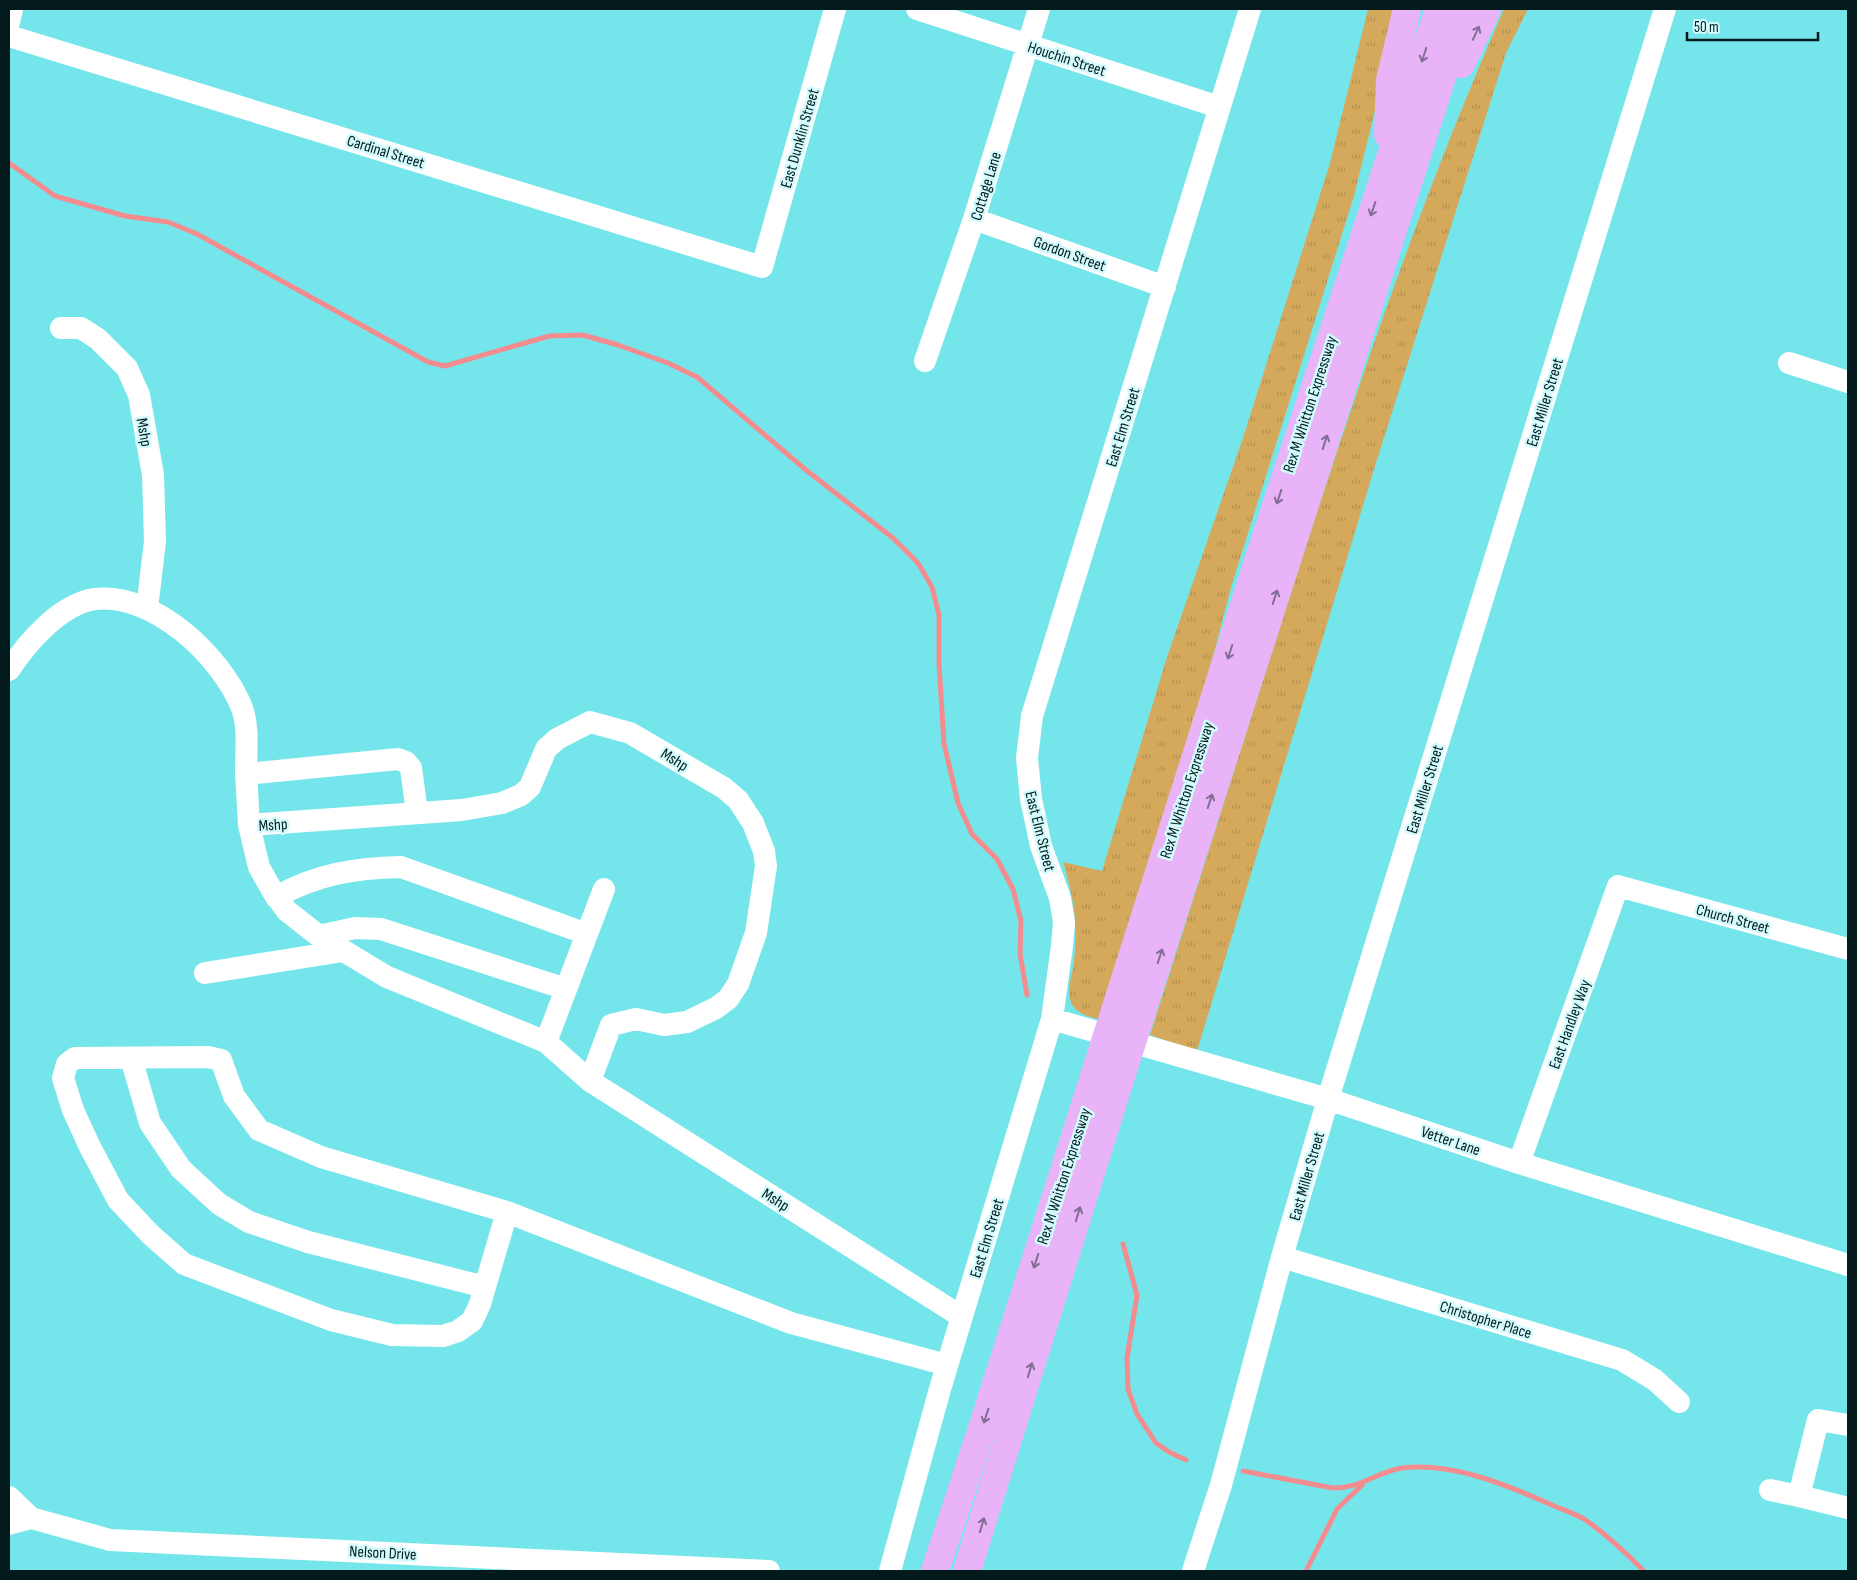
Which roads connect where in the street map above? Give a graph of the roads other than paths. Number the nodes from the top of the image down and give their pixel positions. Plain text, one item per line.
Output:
1 (12, 9) edge
2 (835, 9) edge
3 (916, 9) edge
4 (1039, 9) edge
5 (1250, 9) edge
6 (1407, 9) edge
7 (1439, 9) edge
8 (1464, 9) edge
9 (1487, 9) edge
10 (1665, 9) edge
11 (9, 22) edge
12 (9, 36) edge
13 (1028, 46) junction
14 (1219, 107) junction
15 (1399, 170) junction
16 (974, 219) junction
17 (762, 267) joint
18 (1165, 287) junction
19 (61, 328) dead end
20 (925, 361) dead end
21 (1789, 363) dead end
22 (1848, 382) edge
23 (147, 609) junction
24 (9, 670) edge
25 (246, 774) junction
26 (417, 812) junction
27 (249, 825) junction
28 (1618, 886) joint
29 (604, 889) dead end
30 (276, 896) junction
31 (587, 934) junction
32 (319, 936) junction
33 (1848, 950) edge
34 (343, 951) junction
35 (205, 973) dead end
36 (566, 989) junction
37 (1052, 1019) junction
38 (546, 1042) junction
39 (131, 1058) junction
40 (590, 1081) junction
41 (1106, 1084) junction
42 (1328, 1099) junction
43 (1520, 1163) junction
44 (507, 1212) junction
45 (1282, 1257) junction
46 (1848, 1265) edge
47 (485, 1287) junction
48 (962, 1317) junction
49 (947, 1365) junction
50 (1679, 1402) dead end
51 (1848, 1425) edge
52 (1770, 1490) dead end
53 (9, 1496) edge
54 (1799, 1496) junction
55 (1848, 1508) edge
56 (31, 1518) junction
57 (9, 1524) edge
58 (769, 1571) edge
59 (890, 1571) edge
60 (935, 1571) edge
61 (967, 1571) edge
62 (1192, 1571) edge

1 - 11 street
2 - 17 street, East Dunklin Street
3 - 13 street, Houchin Street
4 - 13 street, Cottage Lane
5 - 14 street, East Elm Street
6 - 15 highway
7 -> 15 highway, Rex M Whitton Expressway
8 - 15 highway, Rex M Whitton Expressway
15 -> 9 highway
10 - 42 street, East Miller Street
12 - 17 street, Cardinal Street
13 - 14 street, Houchin Street
13 - 16 street, Cottage Lane
14 - 18 street, East Elm Street
15 - 41 highway, Rex M Whitton Expressway
16 - 18 street, Gordon Street
16 - 20 street, Cottage Lane
18 - 37 street, East Elm Street
19 - 23 street, Mshp
21 - 22 street
23 - 24 street, Mshp
23 - 25 street, Mshp
25 - 26 street
25 - 27 street, Mshp
26 - 27 street, Mshp
26 - 40 street, Mshp
27 - 30 street, Mshp
28 - 33 street, Church Street
28 - 43 street, East Handley Way
29 - 31 street
30 - 31 street
30 - 32 street, Mshp
31 - 36 street
32 - 34 street, Mshp
32 - 36 street
34 - 35 street
34 - 38 street, Mshp
36 - 38 street
37 - 42 street, Vetter Lane
37 - 48 street, East Elm Street
38 - 40 street, Mshp
39 - 44 street
39 - 47 street
39 - 47 street
40 - 48 street, Mshp
41 -> 60 highway, Rex M Whitton Expressway
61 -> 41 highway, Rex M Whitton Expressway
42 - 43 street, Vetter Lane
42 - 45 street, East Miller Street
43 - 46 street, Vetter Lane
44 - 47 street
44 - 49 street
45 - 50 street, Christopher Place
45 - 62 street, East Miller Street
48 - 49 street, East Elm Street
49 - 59 street, East Elm Street
51 - 54 street
52 - 54 street
53 - 56 street, Nelson Drive
54 - 55 street
56 - 57 street
56 - 58 street, Nelson Drive

